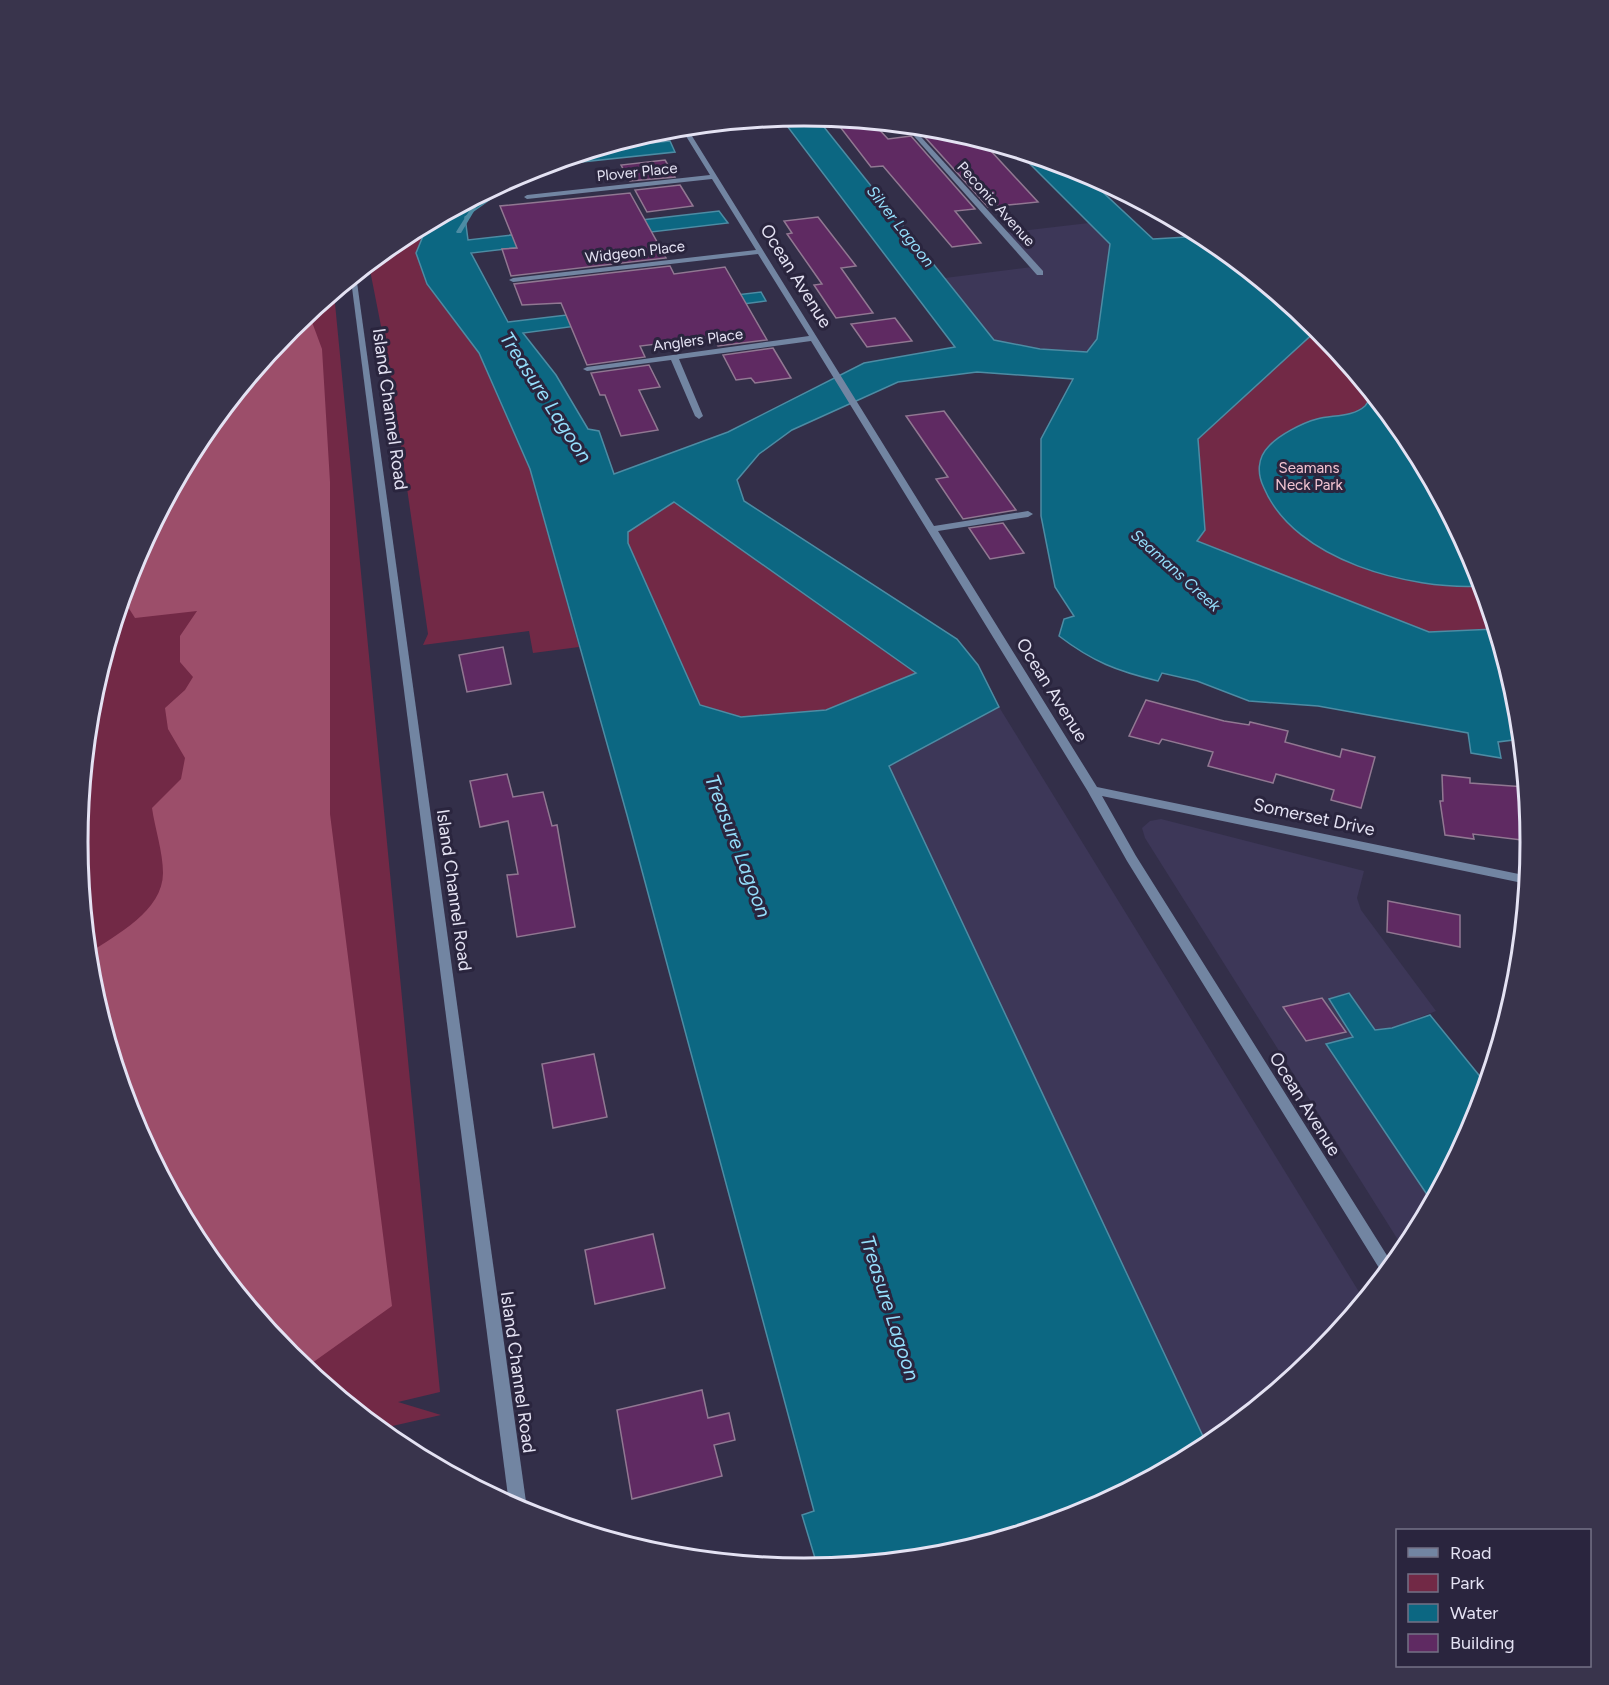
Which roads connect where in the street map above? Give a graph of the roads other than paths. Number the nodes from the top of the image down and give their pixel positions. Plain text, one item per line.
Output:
1 (689, 136) edge
2 (917, 136) edge
3 (714, 177) junction
4 (527, 197) dead end
5 (760, 252) junction
6 (1040, 273) dead end
7 (513, 280) dead end
8 (355, 285) edge
9 (814, 338) junction
10 (674, 357) junction
11 (587, 369) dead end
12 (699, 416) dead end
13 (1028, 514) dead end
14 (932, 530) junction
15 (1092, 790) junction
16 (1519, 878) edge
17 (1383, 1263) edge
18 (517, 1498) edge

1 - 3 street, Ocean Avenue
2 - 6 street, Peconic Avenue
3 - 4 street, Plover Place
3 - 5 street, Ocean Avenue
5 - 7 street, Widgeon Place
5 - 9 street, Ocean Avenue
8 - 18 street, Island Channel Road
9 - 10 street, Anglers Place
9 - 14 street, Ocean Avenue
10 - 11 street, Anglers Place
10 - 12 street
13 - 14 street
14 - 15 street, Ocean Avenue
15 - 16 street, Somerset Drive
15 - 17 street, Ocean Avenue

